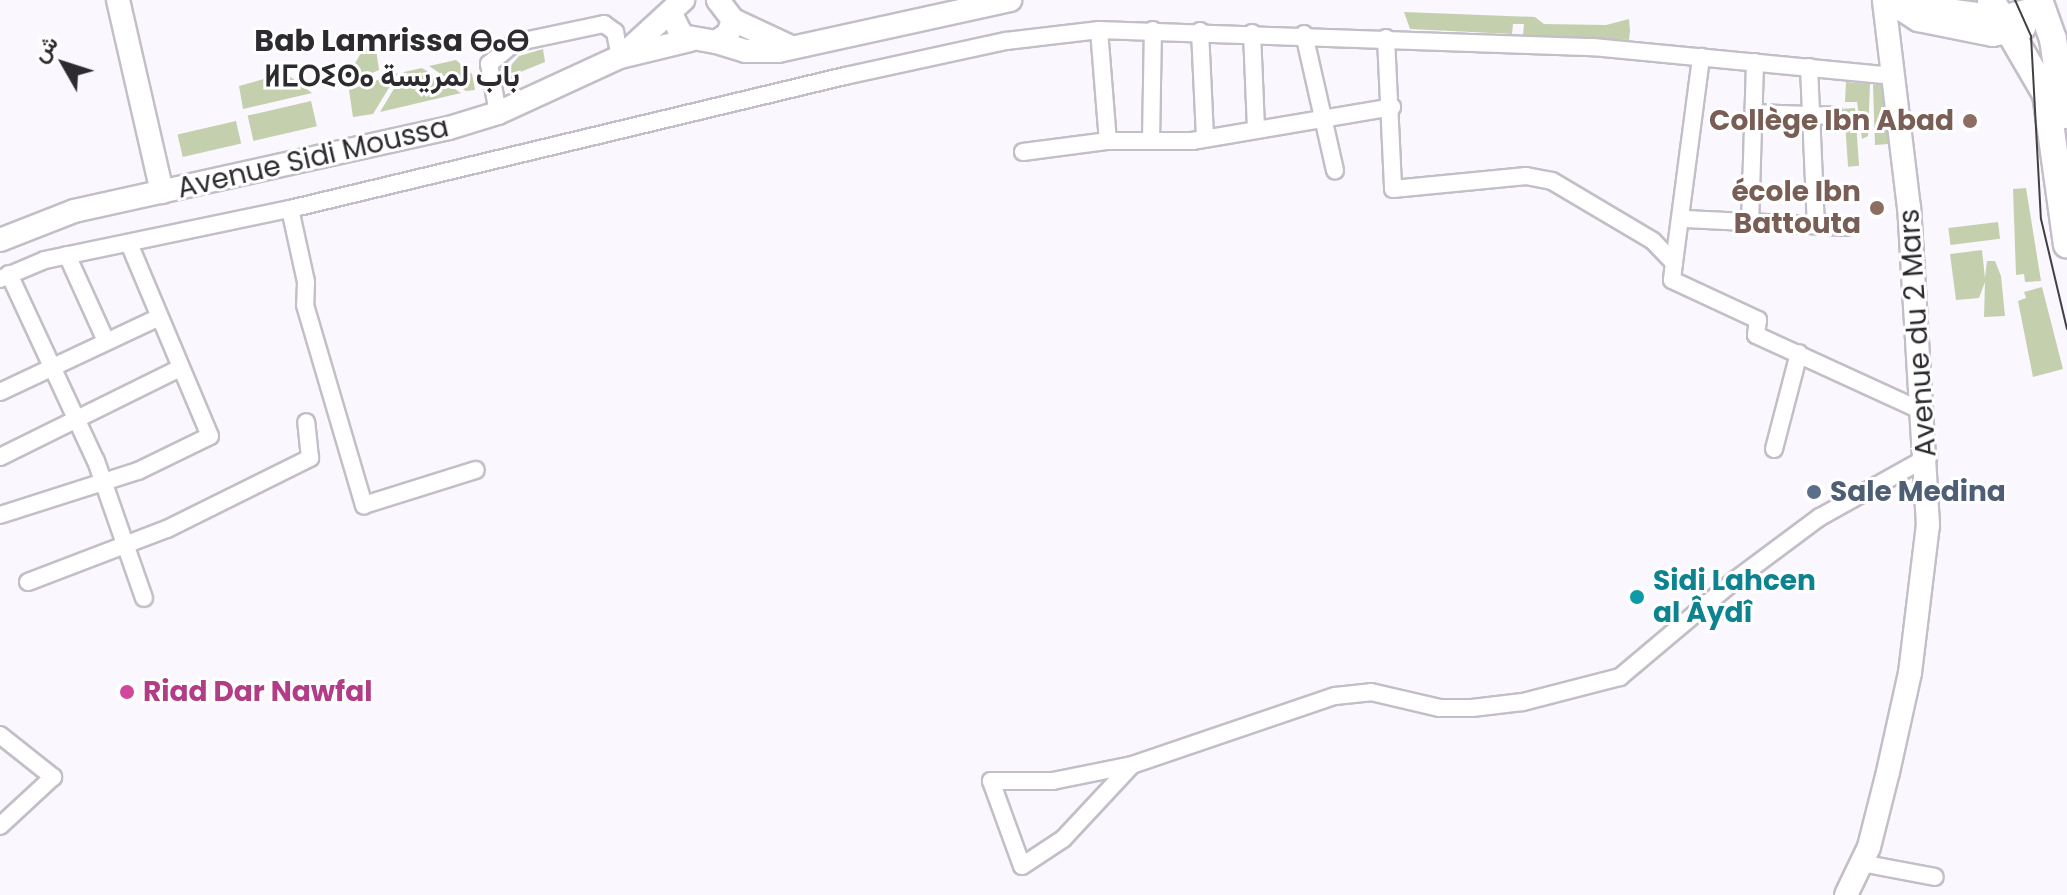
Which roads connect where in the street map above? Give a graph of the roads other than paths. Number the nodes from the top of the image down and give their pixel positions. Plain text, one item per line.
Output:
1 (118, 0) edge
2 (1010, 0) edge
3 (1895, 2) edge
4 (675, 5) edge
5 (724, 6) edge
6 (2043, 8) edge
7 (2003, 27) edge
8 (1099, 30) junction
9 (1153, 30) junction
10 (1200, 31) junction
11 (1252, 33) junction
12 (1304, 34) junction
13 (1386, 38) junction
14 (690, 40) junction
15 (716, 42) junction
16 (794, 47) junction
17 (620, 57) junction
18 (1701, 57) junction
19 (1755, 62) junction
20 (1809, 67) junction
21 (1894, 76) junction
22 (1392, 107) junction
23 (498, 113) junction
24 (1754, 113) junction
25 (1810, 116) junction
26 (1835, 116) dead end
27 (1322, 117) junction
28 (1256, 128) junction
29 (1205, 138) junction
30 (2067, 138) edge
31 (1108, 141) junction
32 (1151, 141) junction
33 (1023, 152) dead end
34 (1335, 171) dead end
35 (162, 192) junction
36 (290, 209) junction
37 (1683, 219) junction
38 (1750, 223) junction
39 (1816, 225) junction
40 (1846, 227) dead end
41 (0, 240) edge
42 (129, 243) junction
43 (2067, 245) edge
44 (67, 255) junction
45 (1674, 263) junction
46 (4, 277) edge
47 (157, 318) junction
48 (106, 341) junction
49 (1799, 353) junction
50 (54, 366) junction
51 (178, 369) junction
52 (0, 392) edge
53 (1924, 412) junction
54 (77, 420) junction
55 (306, 422) dead end
56 (1774, 449) dead end
57 (0, 457) edge
58 (1928, 457) junction
59 (476, 470) dead end
60 (103, 483) junction
61 (0, 515) edge
62 (125, 546) junction
63 (28, 582) dead end
64 (144, 598) dead end
65 (0, 735) edge
66 (1132, 765) junction
67 (0, 826) edge
68 (1861, 863) junction
69 (1935, 877) dead end
70 (1846, 895) edge

1 - 35 street
2 - 16 street
3 - 7 street
3 - 21 street, Avenue du 2 Mars
4 - 14 street
4 - 17 street, Avenue Sidi Moussa
5 - 15 street
5 - 16 street
6 - 7 street
6 - 30 main road
7 - 43 main road
8 - 9 street
8 - 31 street
8 - 36 street
9 - 10 street
9 - 32 street
10 - 11 street
10 - 29 street
11 - 12 street
11 - 28 street
12 - 13 street
12 - 27 street
13 - 18 street
13 - 22 street
14 - 15 street, Avenue Sidi Moussa
14 - 17 street, Avenue Sidi Moussa
15 - 16 street
17 - 23 street, Avenue Sidi Moussa
17 - 23 street
18 - 19 street
18 - 37 street
19 - 20 street
19 - 24 street
20 - 21 street
20 - 25 street
21 - 53 street, Avenue du 2 Mars
22 - 27 street
22 - 45 street
23 - 35 street, Avenue Sidi Moussa
24 - 25 street
24 - 38 street
25 - 26 street
25 - 39 street
27 - 28 street
27 - 34 street
28 - 29 street
29 - 32 street
31 - 32 street
31 - 33 street
35 - 41 street, Avenue Sidi Moussa
36 - 42 street
36 - 59 street
37 - 38 street
37 - 45 street
38 - 39 street
39 - 40 street
42 - 44 street
42 - 47 street
44 - 46 street
44 - 48 street
45 - 49 street
46 - 50 street
47 - 48 street
47 - 51 street
48 - 50 street
49 - 53 street
49 - 56 street
50 - 52 street
50 - 54 street
51 - 54 street
51 - 60 street
53 - 58 street, Avenue du 2 Mars
54 - 57 street
54 - 60 street
55 - 62 street
58 - 66 street
58 - 68 street, Avenue du 2 Mars
60 - 61 street
60 - 62 street
62 - 63 street
62 - 64 street
65 - 67 street
66 - 66 street
68 - 69 street
68 - 70 street, Avenue du 2 Mars

